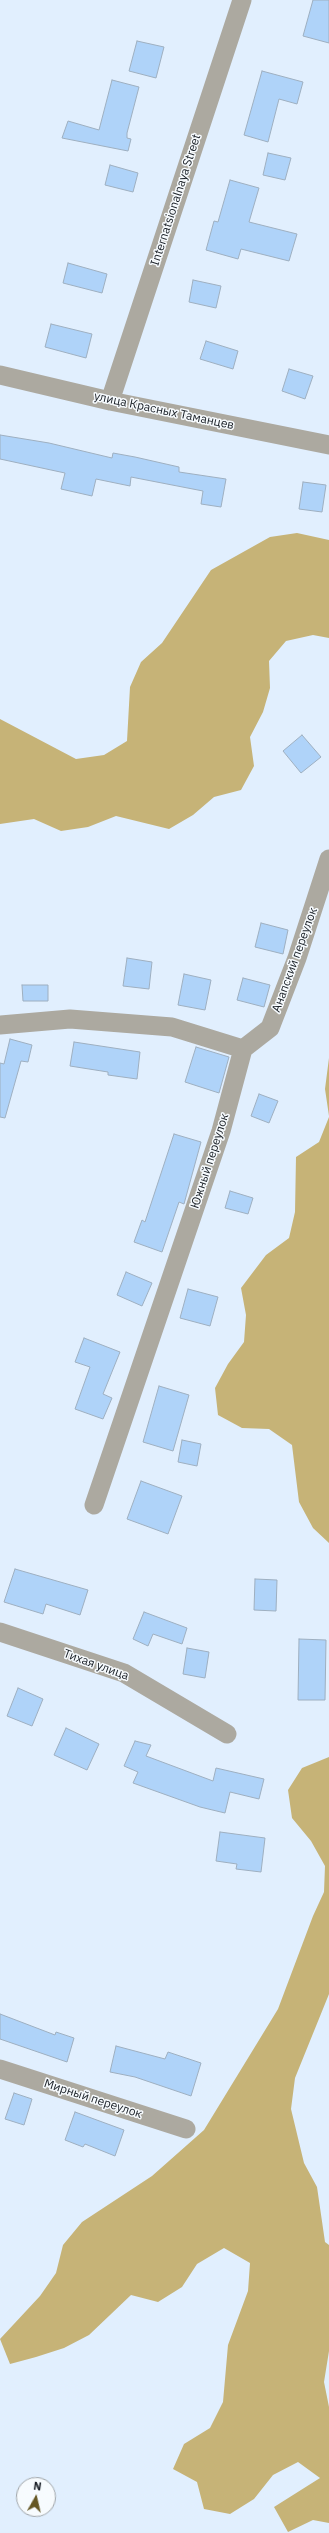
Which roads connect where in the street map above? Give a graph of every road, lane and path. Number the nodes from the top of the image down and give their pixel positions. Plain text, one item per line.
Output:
1 (242, 0) edge
2 (0, 375) edge
3 (110, 401) junction
4 (329, 445) edge
5 (329, 859) edge
6 (0, 1025) edge
7 (243, 1049) junction
8 (94, 1505) dead end
9 (0, 1632) edge
10 (227, 1734) dead end
11 (0, 2069) edge
12 (186, 2129) dead end

1 - 3 street, Internatsionalnaya Street
2 - 3 street, улица Красных Таманцев
3 - 4 street, улица Красных Таманцев
5 - 7 street, Анапский переулок
6 - 7 street
7 - 8 street, Южный переулок
9 - 10 street, Тихая улица
11 - 12 street, Мирный переулок

